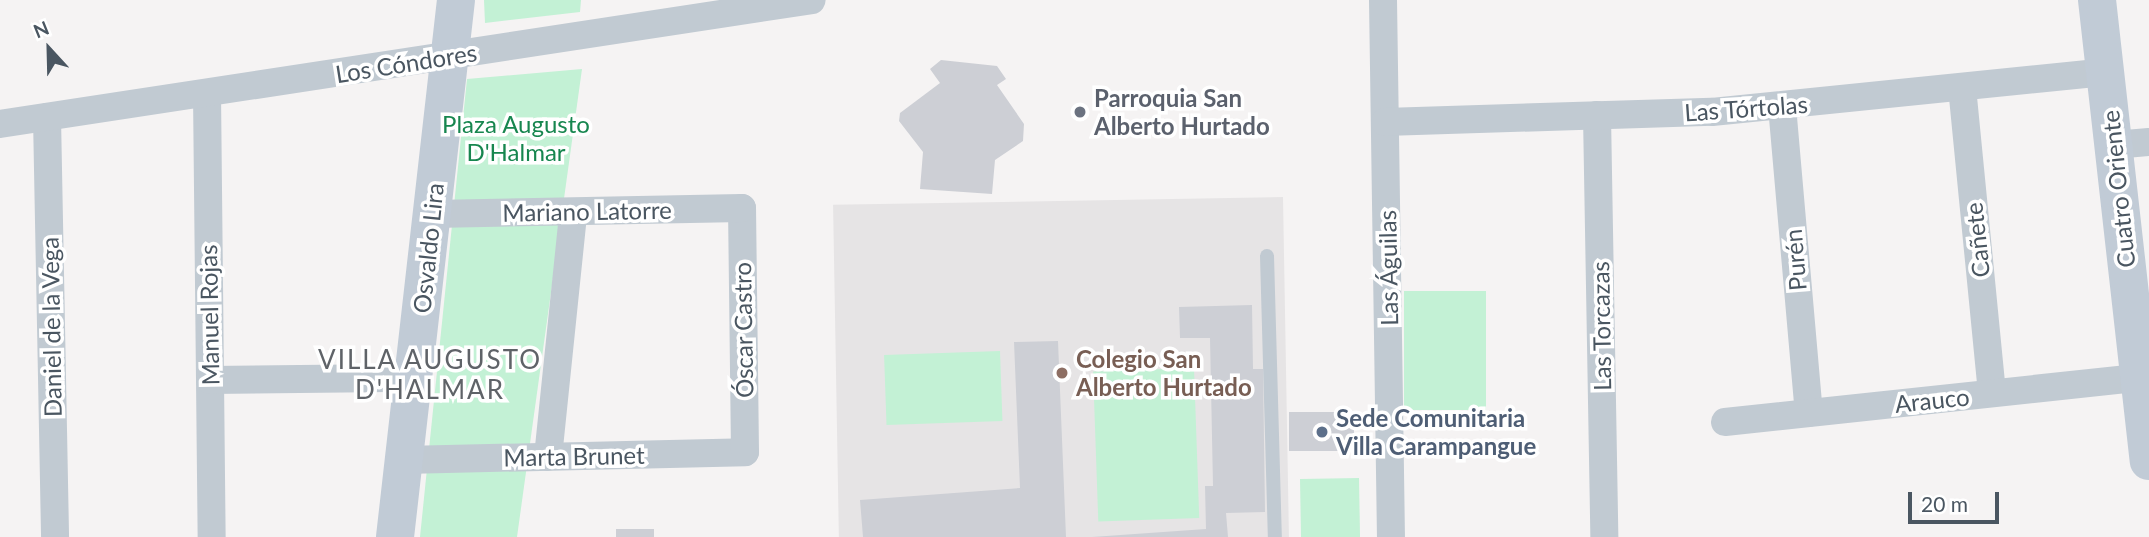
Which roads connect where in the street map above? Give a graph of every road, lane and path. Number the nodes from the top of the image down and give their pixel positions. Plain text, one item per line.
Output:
1 (456, 0) edge
2 (812, 0) edge
3 (1383, 0) edge
4 (2097, 0) edge
5 (450, 57) junction
6 (2105, 72) junction
7 (1962, 87) junction
8 (206, 93) junction
9 (1782, 106) junction
10 (1597, 115) junction
11 (47, 117) junction
12 (1385, 122) junction
13 (0, 124) edge
14 (2131, 144) edge
15 (742, 208) joint
16 (573, 213) junction
17 (432, 214) junction
18 (1267, 256) dead end
19 (413, 378) junction
20 (2140, 378) junction
21 (210, 380) junction
22 (1992, 393) junction
23 (1809, 413) junction
24 (1725, 422) dead end
25 (745, 452) joint
26 (548, 457) junction
27 (404, 460) junction
28 (2149, 461) edge
29 (55, 537) edge
30 (212, 537) edge
31 (395, 537) edge
32 (1275, 537) edge
33 (1391, 537) edge
34 (1604, 537) edge

1 - 5 street, Osvaldo Lira
2 - 5 street, Los Cóndores
3 - 12 street, Las Águilas
4 - 6 street, Cuatro Oriente
5 - 8 street, Los Cóndores
5 - 17 street, Osvaldo Lira
6 - 7 street, Las Tórtolas
6 - 14 street, Cuatro Oriente
7 - 9 street, Las Tórtolas
7 - 22 street, Cañete
8 - 11 street, Los Cóndores
8 - 21 street, Manuel Rojas
9 - 10 street, Las Tórtolas
9 - 23 street, Purén
10 - 12 street, Las Tórtolas
10 - 34 street, Las Torcazas
11 - 13 street, Los Cóndores
11 - 29 street, Daniel de la Vega
12 - 33 street, Las Águilas
14 - 20 street, Cuatro Oriente
15 - 16 street, Mariano Latorre
15 - 25 street, Óscar Castro
16 - 17 street, Mariano Latorre
16 - 26 street
17 - 19 street, Osvaldo Lira
18 - 32 lane
19 - 21 street
19 - 27 street, Osvaldo Lira
20 - 22 street, Arauco
20 - 28 street, Cuatro Oriente
21 - 30 street, Manuel Rojas
22 - 23 street, Arauco
23 - 24 street, Arauco
25 - 26 street, Marta Brunet
26 - 27 street, Marta Brunet
27 - 31 street, Osvaldo Lira

